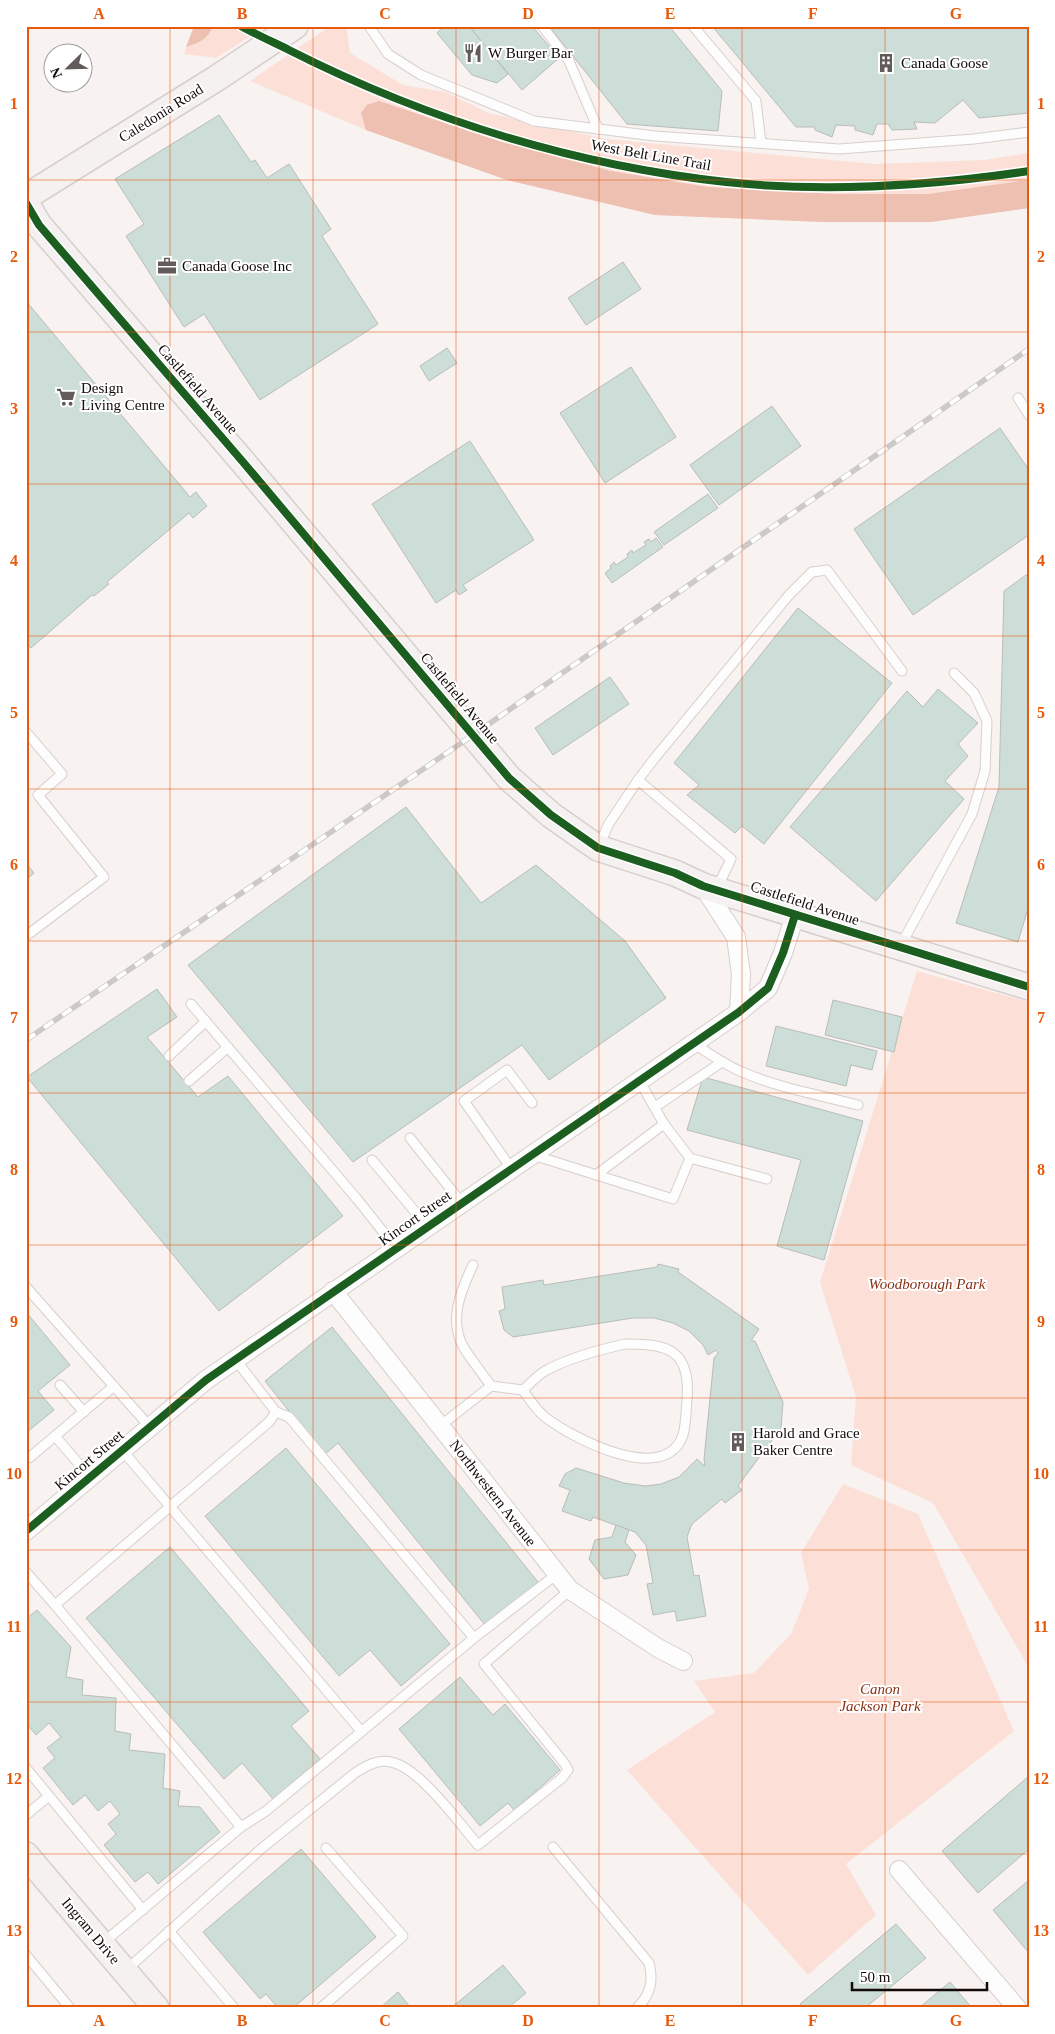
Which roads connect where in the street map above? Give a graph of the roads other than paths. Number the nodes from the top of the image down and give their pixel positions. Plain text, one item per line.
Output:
1 (295, 26) edge
2 (370, 26) edge
3 (542, 26) edge
4 (693, 26) edge
5 (598, 129) junction
6 (1029, 132) edge
7 (761, 143) junction
8 (26, 197) edge
9 (26, 203) edge
10 (1018, 398) dead end
11 (1029, 415) edge
12 (902, 671) dead end
13 (954, 674) dead end
14 (26, 732) edge
15 (638, 780) junction
16 (598, 848) junction
17 (710, 888) junction
18 (795, 915) junction
19 (26, 936) edge
20 (899, 947) junction
21 (1029, 987) edge
22 (191, 1004) dead end
23 (739, 1012) junction
24 (206, 1021) junction
25 (692, 1043) junction
26 (228, 1047) junction
27 (169, 1056) dead end
28 (722, 1062) junction
29 (639, 1080) junction
30 (188, 1081) dead end
31 (532, 1103) dead end
32 (858, 1105) dead end
33 (655, 1107) junction
34 (664, 1124) junction
35 (410, 1138) dead end
36 (531, 1154) junction
37 (690, 1158) junction
38 (372, 1160) dead end
39 (512, 1168) junction
40 (596, 1175) junction
41 (767, 1179) dead end
42 (461, 1202) junction
43 (427, 1226) junction
44 (396, 1248) junction
45 (473, 1265) dead end
46 (26, 1288) edge
47 (333, 1291) junction
48 (235, 1359) junction
49 (60, 1385) dead end
50 (114, 1386) junction
51 (491, 1386) junction
52 (524, 1390) junction
53 (84, 1412) junction
54 (276, 1412) junction
55 (440, 1426) junction
56 (150, 1427) junction
57 (56, 1436) junction
58 (122, 1450) junction
59 (29, 1458) dead end
60 (90, 1477) junction
61 (171, 1507) junction
62 (26, 1531) edge
63 (26, 1572) edge
64 (557, 1574) junction
65 (570, 1590) junction
66 (55, 1605) junction
67 (474, 1638) junction
68 (683, 1661) dead end
69 (361, 1731) junction
70 (26, 1768) edge
71 (49, 1796) junction
72 (26, 1815) edge
73 (241, 1827) junction
74 (553, 1847) dead end
75 (326, 1848) dead end
76 (26, 1855) edge
77 (899, 1870) dead end
78 (143, 1910) junction
79 (169, 1931) junction
80 (102, 1944) junction
81 (26, 1955) edge
82 (125, 1972) junction
83 (70, 2008) edge
84 (156, 2008) edge
85 (234, 2008) edge
86 (321, 2008) edge
87 (637, 2008) edge
88 (1017, 2008) edge

1 - 8 street, Caledonia Road
2 - 5 lane
3 - 5 lane
4 - 7 lane
5 - 7 lane
6 - 7 lane
9 - 16 street, Castlefield Avenue
10 - 11 lane
12 - 15 lane
13 - 20 lane
14 - 19 lane
15 - 16 lane
15 - 17 lane
16 - 17 street, Castlefield Avenue
17 - 18 street, Castlefield Avenue
17 - 23 street
18 - 20 street, Castlefield Avenue
18 - 23 street, Kincort Street
20 - 21 street, Castlefield Avenue
22 - 24 lane
23 - 25 street, Kincort Street
24 - 26 lane
24 - 27 lane
25 - 28 lane
25 - 29 street, Kincort Street
26 - 30 lane
26 - 44 lane
28 - 32 lane
28 - 33 lane
29 - 33 lane
29 - 36 street, Kincort Street
31 - 39 lane
33 - 34 lane
34 - 37 lane
34 - 40 lane
35 - 42 lane
36 - 39 street, Kincort Street
36 - 40 lane
37 - 40 lane
37 - 41 lane
38 - 43 lane
39 - 42 street, Kincort Street
42 - 43 street, Kincort Street
43 - 44 street, Kincort Street
44 - 47 street, Kincort Street
45 - 51 lane
46 - 50 lane
47 - 48 street, Kincort Street
47 - 55 street, Northwestern Avenue
48 - 54 lane
48 - 56 street, Kincort Street
49 - 53 lane
50 - 53 lane
50 - 56 lane
51 - 52 lane
51 - 55 lane
52 - 52 lane
53 - 57 lane
54 - 61 lane
54 - 67 lane
55 - 64 street, Northwestern Avenue
56 - 58 street, Kincort Street
57 - 59 lane
57 - 60 lane
58 - 60 street, Kincort Street
58 - 61 lane
60 - 62 street, Kincort Street
61 - 66 lane
61 - 69 lane
63 - 66 lane
64 - 65 street, Northwestern Avenue
64 - 67 lane
65 - 68 street, Northwestern Avenue
65 - 79 lane
66 - 73 lane
67 - 69 lane
69 - 73 lane
70 - 71 lane
71 - 72 lane
71 - 78 lane
73 - 78 lane
74 - 87 lane
75 - 86 lane
76 - 80 street, Ingram Drive
77 - 88 street
78 - 80 lane
79 - 82 lane
79 - 85 lane
80 - 82 street, Ingram Drive
81 - 83 lane
82 - 84 street, Ingram Drive

